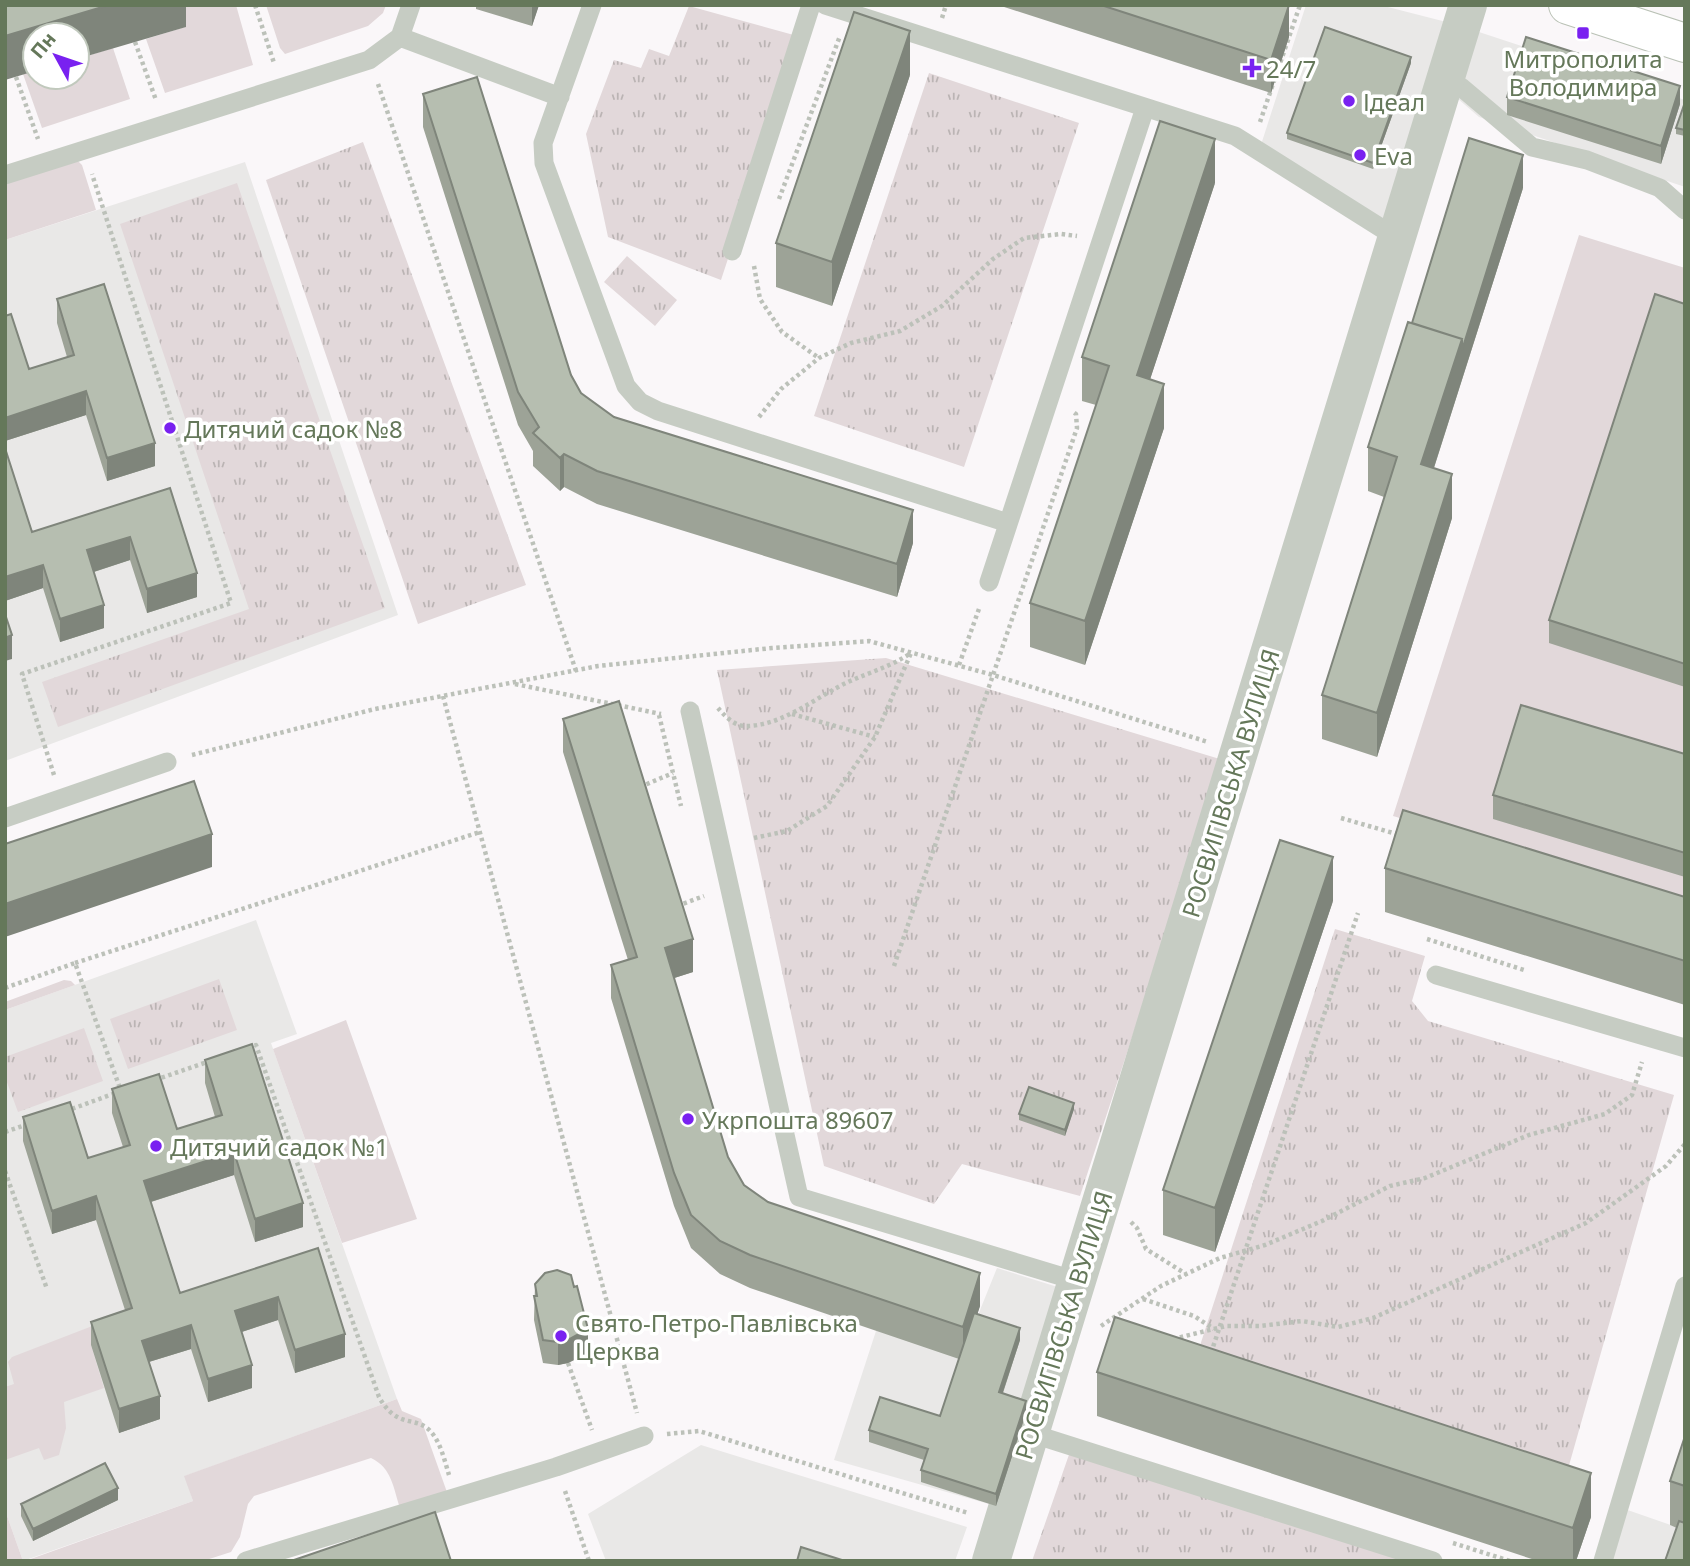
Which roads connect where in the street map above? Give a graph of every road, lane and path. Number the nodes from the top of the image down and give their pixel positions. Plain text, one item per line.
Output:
1 (255, 5) edge
2 (411, 5) edge
3 (592, 5) edge
4 (811, 5) edge
5 (825, 5) edge
6 (1300, 5) edge
7 (1468, 5) edge
8 (1568, 5) edge
9 (849, 13) junction
10 (400, 37) junction
11 (135, 42) dead end
12 (1685, 43) edge
13 (369, 60) junction
14 (274, 63) dead end
15 (16, 77) edge
16 (1461, 87) dead end
17 (560, 97) junction
18 (157, 102) dead end
19 (1145, 108) junction
20 (1249, 119) dead end
21 (39, 141) dead end
22 (85, 150) junction
23 (5, 175) edge
24 (778, 203) dead end
25 (1685, 211) edge
26 (1397, 238) junction
27 (1101, 240) junction
28 (732, 251) dead end
29 (759, 253) dead end
30 (819, 358) junction
31 (749, 440) junction
32 (1008, 523) junction
33 (989, 582) joint
34 (911, 653) junction
35 (959, 665) junction
36 (576, 671) junction
37 (993, 675) junction
38 (511, 683) junction
39 (443, 696) junction
40 (691, 711) junction
41 (790, 713) junction
42 (659, 715) junction
43 (876, 737) junction
44 (1240, 751) junction
45 (167, 762) joint
46 (673, 773) junction
47 (636, 788) edge
48 (62, 798) junction
49 (682, 810) dead end
50 (5, 818) edge
51 (1340, 818) dead end
52 (480, 832) junction
53 (1406, 836) edge
54 (754, 838) dead end
55 (701, 884) dead end
56 (704, 896) junction
57 (673, 907) edge
58 (707, 909) dead end
59 (1358, 913) dead end
60 (75, 963) junction
61 (894, 966) dead end
62 (1436, 975) dead end
63 (5, 988) edge
64 (1650, 1037) junction
65 (1685, 1048) edge
66 (244, 1049) edge
67 (219, 1058) edge
68 (146, 1083) edge
69 (133, 1087) edge
70 (121, 1091) junction
71 (57, 1114) edge
72 (31, 1123) edge
73 (5, 1132) edge
74 (1685, 1144) edge
75 (5, 1171) edge
76 (1124, 1215) dead end
77 (1246, 1250) junction
78 (1187, 1274) junction
79 (1077, 1280) junction
80 (1685, 1286) edge
81 (47, 1289) dead end
82 (1142, 1298) junction
83 (1099, 1328) dead end
84 (1217, 1329) junction
85 (1167, 1340) edge
86 (1211, 1354) edge
87 (568, 1363) edge
88 (593, 1430) dead end
89 (1030, 1433) junction
90 (644, 1436) junction
91 (556, 1467) junction
92 (457, 1497) junction
93 (1002, 1524) junction
94 (1444, 1540) edge
95 (246, 1561) edge
96 (589, 1561) edge
97 (990, 1561) edge
98 (1433, 1561) edge
99 (1510, 1561) edge
100 (1603, 1561) edge

1 - 14 path
2 - 10 lane
3 - 17 lane
4 - 28 lane
5 - 9 lane
6 - 20 path
7 - 26 street, РОСВИГІВСЬКА ВУЛИЦЯ
8 - 12 main road
9 - 19 lane
9 - 24 path
10 - 13 lane
10 - 17 lane
11 - 18 path
13 - 22 lane
13 - 36 path
15 - 21 path
16 - 25 lane
17 - 31 lane
19 - 26 lane
19 - 27 lane
22 - 23 lane
22 - 48 path
26 - 44 street, РОСВИГІВСЬКА ВУЛИЦЯ
27 - 30 path
27 - 32 lane
29 - 30 path
30 - 31 path
31 - 32 lane
32 - 33 lane
33 - 35 path
34 - 35 path
34 - 36 path
34 - 41 path
34 - 43 path
35 - 37 path
36 - 38 path
37 - 44 path
37 - 61 path
38 - 39 path
38 - 42 path
39 - 45 path
39 - 52 path
40 - 41 path
40 - 42 path
40 - 79 lane
41 - 43 path
42 - 46 path
43 - 54 path
44 - 79 street, РОСВИГІВСЬКА ВУЛИЦЯ
45 - 48 lane
46 - 47 path
46 - 49 path
48 - 50 lane
51 - 53 path
52 - 60 path
52 - 90 path
55 - 56 path
56 - 57 path
56 - 58 path
59 - 77 path
60 - 63 path
60 - 70 path
62 - 64 lane
64 - 65 lane
64 - 77 path
66 - 92 path
67 - 68 path
69 - 70 path
70 - 71 path
72 - 73 path
74 - 84 path
75 - 81 path
76 - 78 path
77 - 78 path
77 - 84 path
78 - 82 path
79 - 89 street, РОСВИГІВСЬКА ВУЛИЦЯ
80 - 100 lane
82 - 83 path
82 - 84 path
84 - 85 path
84 - 86 path
87 - 88 path
89 - 93 street, РОСВИГІВСЬКА ВУЛИЦЯ
89 - 98 lane
90 - 91 lane
90 - 93 path
91 - 92 lane
91 - 96 path
92 - 95 lane
93 - 97 street, РОСВИГІВСЬКА ВУЛИЦЯ
94 - 99 path

